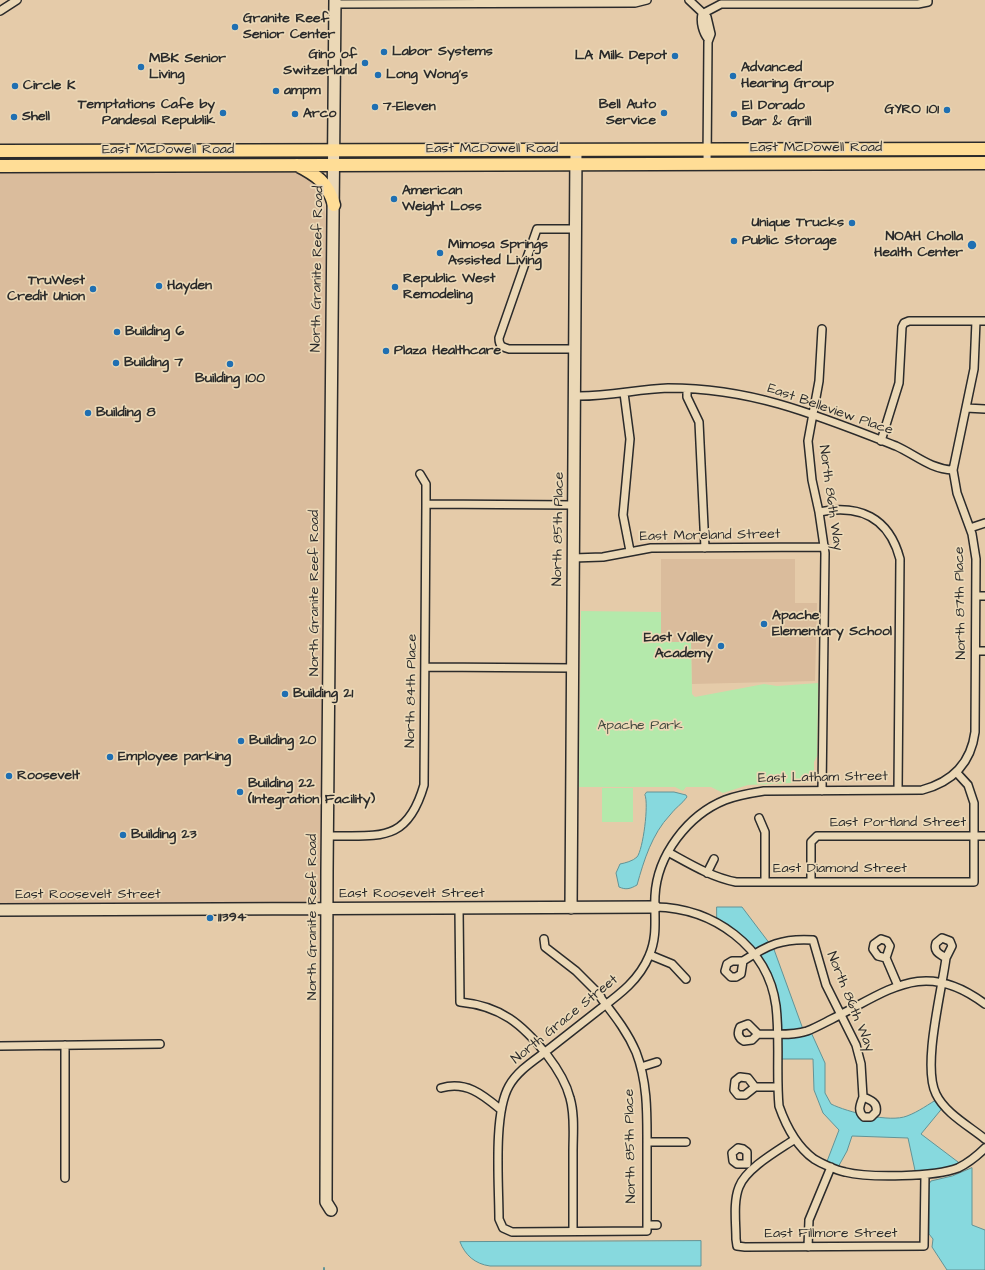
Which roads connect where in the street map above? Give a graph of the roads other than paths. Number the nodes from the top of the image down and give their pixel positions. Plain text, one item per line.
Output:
1 (17, 0) edge
2 (647, 0) edge
3 (689, 0) edge
4 (579, 1) edge
5 (928, 1) edge
6 (335, 2) edge
7 (0, 10) edge
8 (702, 14) junction
9 (921, 149) junction
10 (985, 149) edge
11 (576, 150) junction
12 (707, 150) junction
13 (788, 150) junction
14 (0, 151) edge
15 (160, 151) junction
16 (334, 151) junction
17 (491, 151) junction
18 (789, 163) junction
19 (921, 163) junction
20 (985, 163) edge
21 (296, 164) junction
22 (334, 164) junction
23 (491, 164) junction
24 (576, 164) junction
25 (707, 164) junction
26 (160, 165) junction
27 (2, 167) edge
28 (334, 205) junction
29 (575, 229) junction
30 (976, 321) junction
31 (985, 321) edge
32 (822, 329) dead end
33 (576, 349) junction
34 (687, 389) junction
35 (624, 393) junction
36 (575, 396) junction
37 (966, 408) junction
38 (985, 408) edge
39 (813, 415) junction
40 (881, 441) junction
41 (954, 470) junction
42 (420, 474) dead end
43 (426, 504) junction
44 (574, 505) junction
45 (819, 512) junction
46 (985, 523) edge
47 (970, 528) junction
48 (705, 548) junction
49 (825, 548) junction
50 (630, 551) junction
51 (574, 558) junction
52 (976, 596) junction
53 (985, 596) edge
54 (976, 651) junction
55 (985, 651) edge
56 (426, 667) junction
57 (573, 668) junction
58 (957, 773) junction
59 (898, 790) junction
60 (822, 791) junction
61 (759, 818) dead end
62 (328, 836) junction
63 (974, 836) junction
64 (985, 836) edge
65 (668, 852) junction
66 (714, 859) dead end
67 (707, 873) junction
68 (765, 882) junction
69 (811, 882) junction
70 (655, 907) junction
71 (571, 908) junction
72 (328, 909) junction
73 (459, 909) junction
74 (0, 910) edge
75 (544, 940) dead end
76 (650, 954) junction
77 (755, 954) junction
78 (886, 958) dead end
79 (946, 958) dead end
80 (743, 961) dead end
81 (686, 979) dead end
82 (943, 982) junction
83 (898, 986) junction
84 (985, 1004) edge
85 (606, 1005) junction
86 (841, 1014) junction
87 (758, 1034) dead end
88 (777, 1034) junction
89 (160, 1044) dead end
90 (65, 1045) junction
91 (0, 1046) edge
92 (545, 1052) junction
93 (657, 1062) dead end
94 (641, 1067) junction
95 (755, 1087) dead end
96 (778, 1087) junction
97 (441, 1088) dead end
98 (863, 1097) dead end
99 (500, 1109) junction
100 (795, 1139) junction
101 (985, 1139) edge
102 (647, 1142) junction
103 (686, 1142) dead end
104 (985, 1148) edge
105 (832, 1167) junction
106 (925, 1175) junction
107 (65, 1178) dead end
108 (331, 1210) dead end
109 (657, 1225) dead end
110 (647, 1228) junction
111 (573, 1231) junction
112 (808, 1247) junction

1 - 7 street
2 - 4 street
3 - 8 street
4 - 6 street
5 - 8 street
6 - 16 street, North Granite Reef Road
8 - 12 street
9 - 10 main road, East McDowell Road
9 - 13 main road, East McDowell Road
9 - 19 main road
11 - 12 main road, East McDowell Road
11 - 17 main road, East McDowell Road
11 - 24 street, North 85th Place
12 - 13 main road, East McDowell Road
12 - 25 street
13 - 18 main road
14 - 15 main road, East McDowell Road
15 - 16 main road, East McDowell Road
15 - 26 main road
16 - 17 main road, East McDowell Road
16 - 22 street, North Granite Reef Road
17 - 23 main road
18 - 19 main road, East McDowell Road
18 - 25 main road, East McDowell Road
19 - 20 main road, East McDowell Road
21 - 22 main road, East McDowell Road
21 - 26 main road, East McDowell Road
21 - 28 main road
22 - 23 main road, East McDowell Road
22 - 28 street, North Granite Reef Road
23 - 24 main road, East McDowell Road
24 - 25 main road, East McDowell Road
24 - 29 street, North 85th Place
26 - 27 main road, East McDowell Road
28 - 62 street, North Granite Reef Road
29 - 33 street, North 85th Place
29 - 33 street
30 - 31 street
30 - 37 street, North 87th Place
30 - 40 street
32 - 39 street, North 86th Way
33 - 36 street, North 85th Place
34 - 35 street, East Belleview Place
34 - 39 street, East Belleview Place
34 - 48 street
35 - 36 street, East Belleview Place
35 - 50 street
36 - 44 street, North 85th Place
37 - 38 street
37 - 41 street, North 87th Place
39 - 40 street, East Belleview Place
39 - 45 street, North 86th Way
40 - 41 street, East Belleview Place
41 - 47 street, North 87th Place
42 - 43 street, North 84th Place
43 - 44 street
43 - 56 street, North 84th Place
44 - 51 street, North 85th Place
45 - 49 street, North 86th Way
45 - 59 street
46 - 47 street
47 - 52 street, North 87th Place
48 - 49 street, East Moreland Street
48 - 50 street, East Moreland Street
49 - 60 street, North 86th Way
50 - 51 street, East Moreland Street
51 - 57 street, North 85th Place
52 - 53 street
52 - 54 street, North 87th Place
54 - 55 street
54 - 58 street, North 87th Place
56 - 57 street
56 - 62 street, North 84th Place
57 - 71 street, North 85th Place
58 - 59 street, East Latham Street
58 - 63 street
59 - 60 street, East Latham Street
60 - 65 street, East Latham Street
61 - 68 street
62 - 72 street, North Granite Reef Road
63 - 64 street, East Portland Street
63 - 69 street, East Portland Street
63 - 69 street, East Diamond Street
65 - 67 street, East Diamond Street
65 - 70 street, East Latham Street
66 - 67 street
67 - 68 street, East Diamond Street
68 - 69 street, East Diamond Street
70 - 71 street, East Roosevelt Street
70 - 76 street, North Grace Street
70 - 77 street
71 - 73 street, East Roosevelt Street
72 - 73 street, East Roosevelt Street
72 - 74 street, East Roosevelt Street
72 - 108 street, North Granite Reef Road
73 - 92 street
75 - 85 street, North 85th Place
76 - 81 street
76 - 85 street, North Grace Street
77 - 80 street
77 - 86 street, North 86th Way
77 - 88 street
78 - 83 street
79 - 82 street
82 - 83 street
82 - 84 street
82 - 101 street
83 - 86 street
85 - 92 street, North Grace Street
85 - 94 street, North 85th Place
86 - 88 street
86 - 98 street, North 86th Way
87 - 88 street
88 - 96 street
89 - 90 street
90 - 91 street
90 - 107 street
92 - 99 street, North Grace Street
92 - 111 street
93 - 94 street
94 - 102 street, North 85th Place
95 - 96 street
96 - 100 street
97 - 99 street
99 - 111 street, North Grace Street
100 - 105 street
100 - 112 street, East Fillmore Street
102 - 103 street
102 - 110 street, North 85th Place
104 - 106 street
105 - 106 street
105 - 112 street
106 - 112 street, East Fillmore Street
109 - 110 street
110 - 111 street

